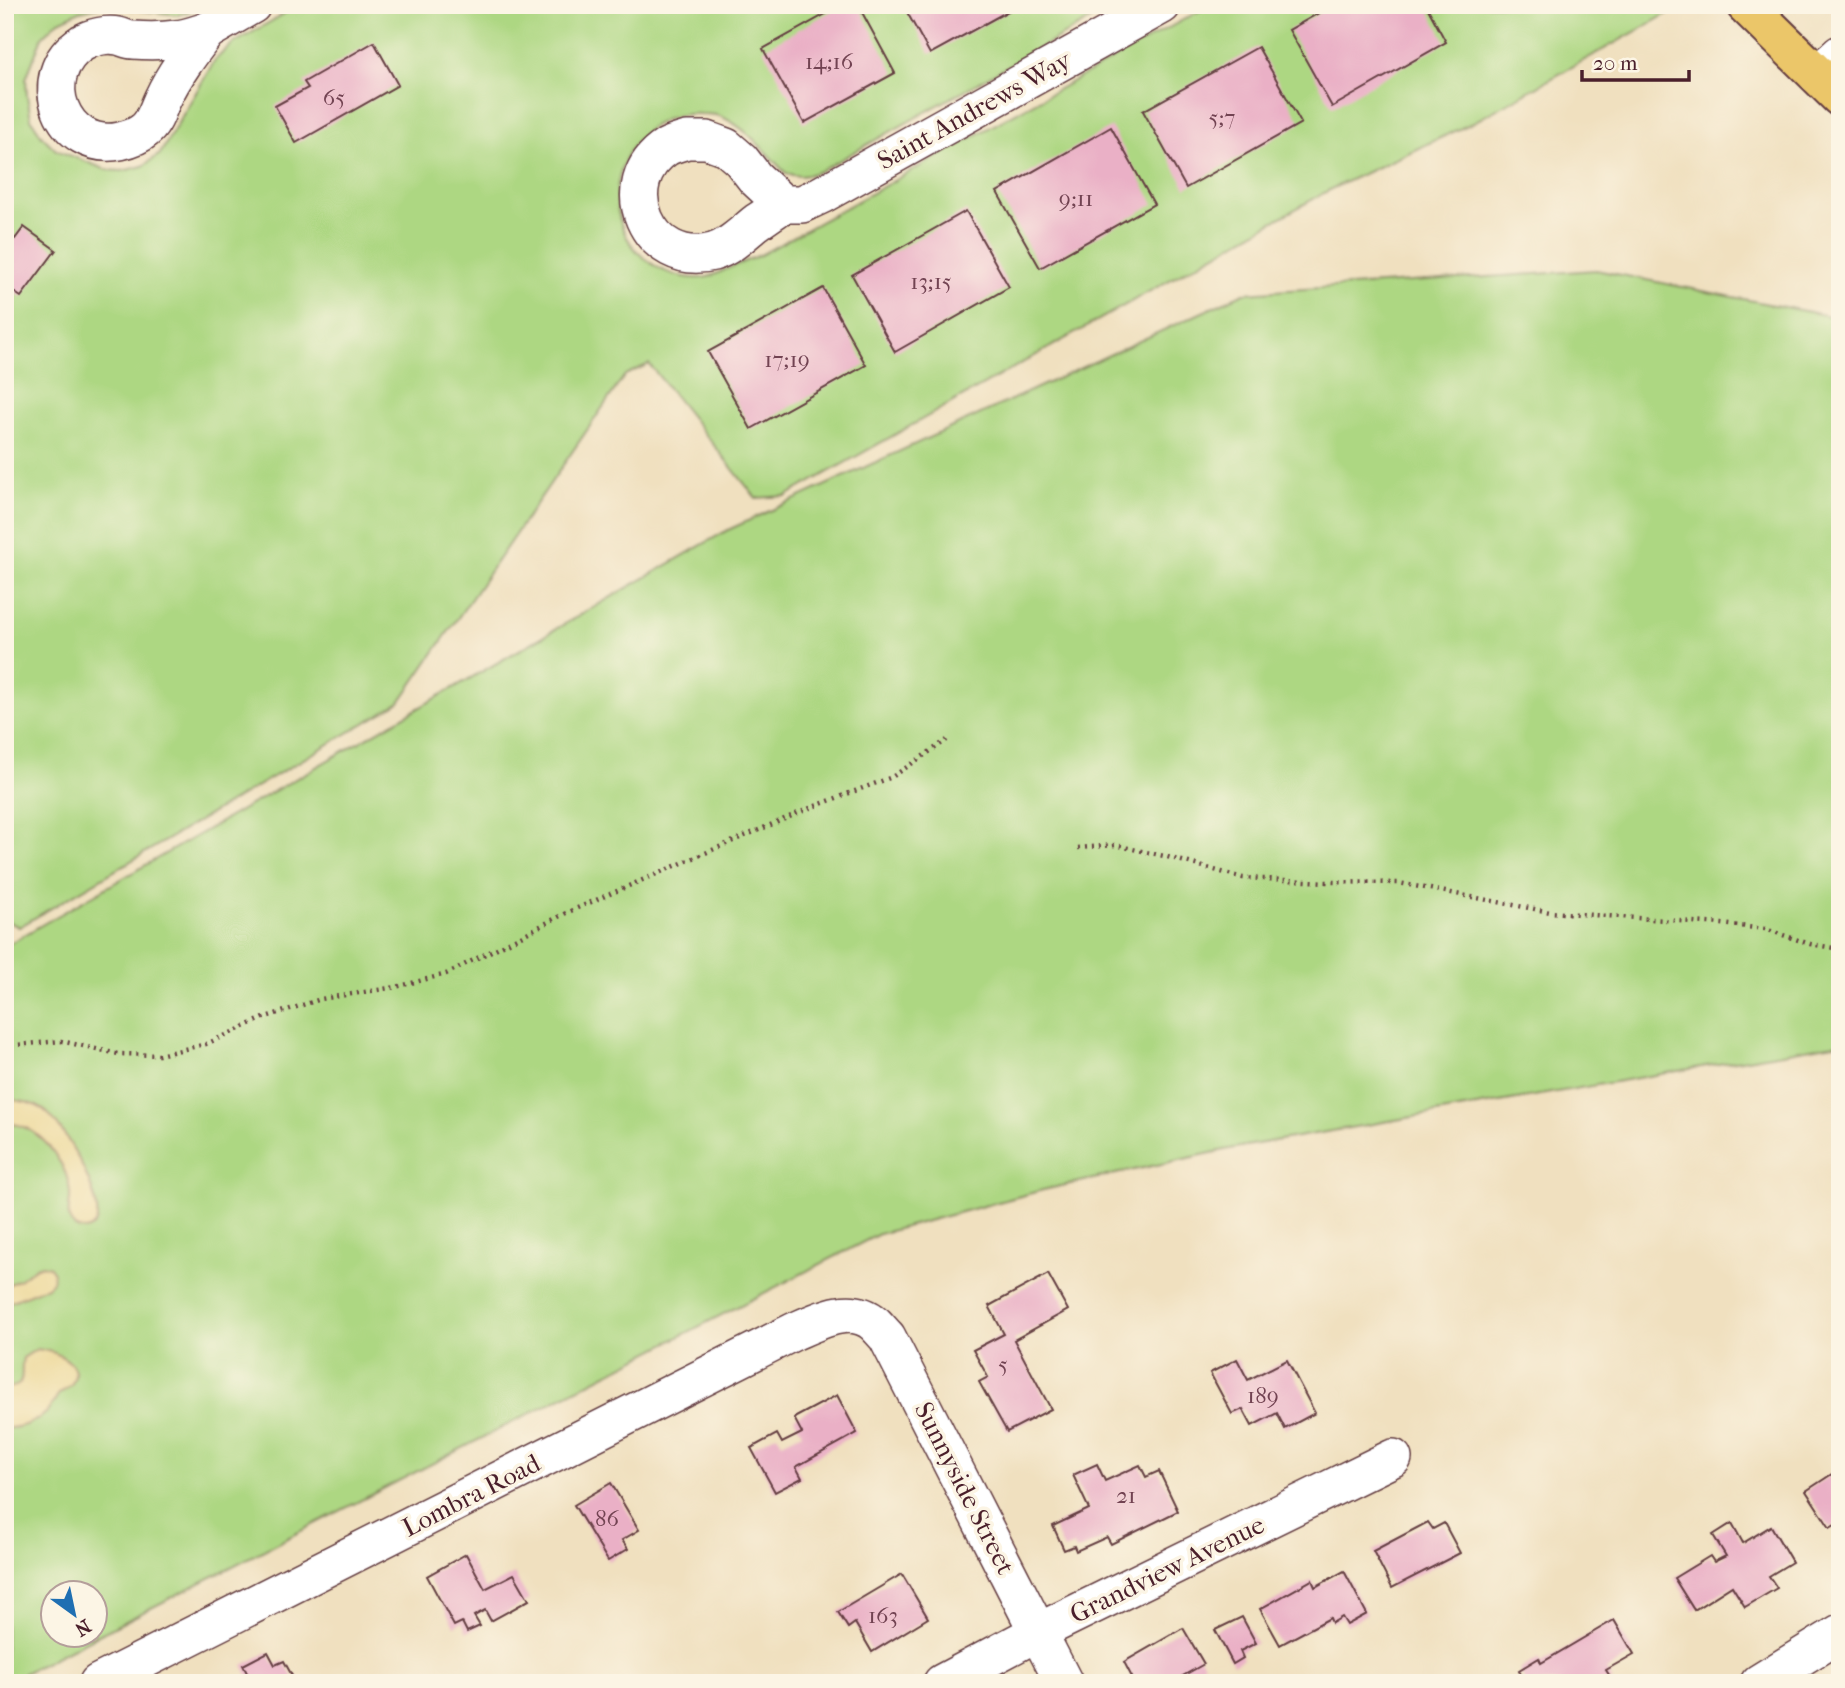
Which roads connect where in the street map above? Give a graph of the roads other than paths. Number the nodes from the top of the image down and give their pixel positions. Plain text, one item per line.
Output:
1 (252, 5) edge
2 (1162, 5) edge
3 (1746, 5) edge
4 (207, 31) dead end
5 (1832, 75) edge
6 (783, 204) dead end
7 (846, 1314) joint
8 (1393, 1458) dead end
9 (1038, 1632) junction
10 (1840, 1633) edge
11 (99, 1683) edge
12 (942, 1683) edge
13 (1064, 1683) edge
14 (1759, 1683) edge

1 - 4 street
2 - 6 street, Saint Andrews Way
3 - 5 main road
7 - 9 street, Sunnyside Street
7 - 11 street, Lombra Road
8 - 9 street, Grandview Avenue
9 - 12 street, Grandview Avenue
9 - 13 street, Sunnyside Street
10 - 14 street

